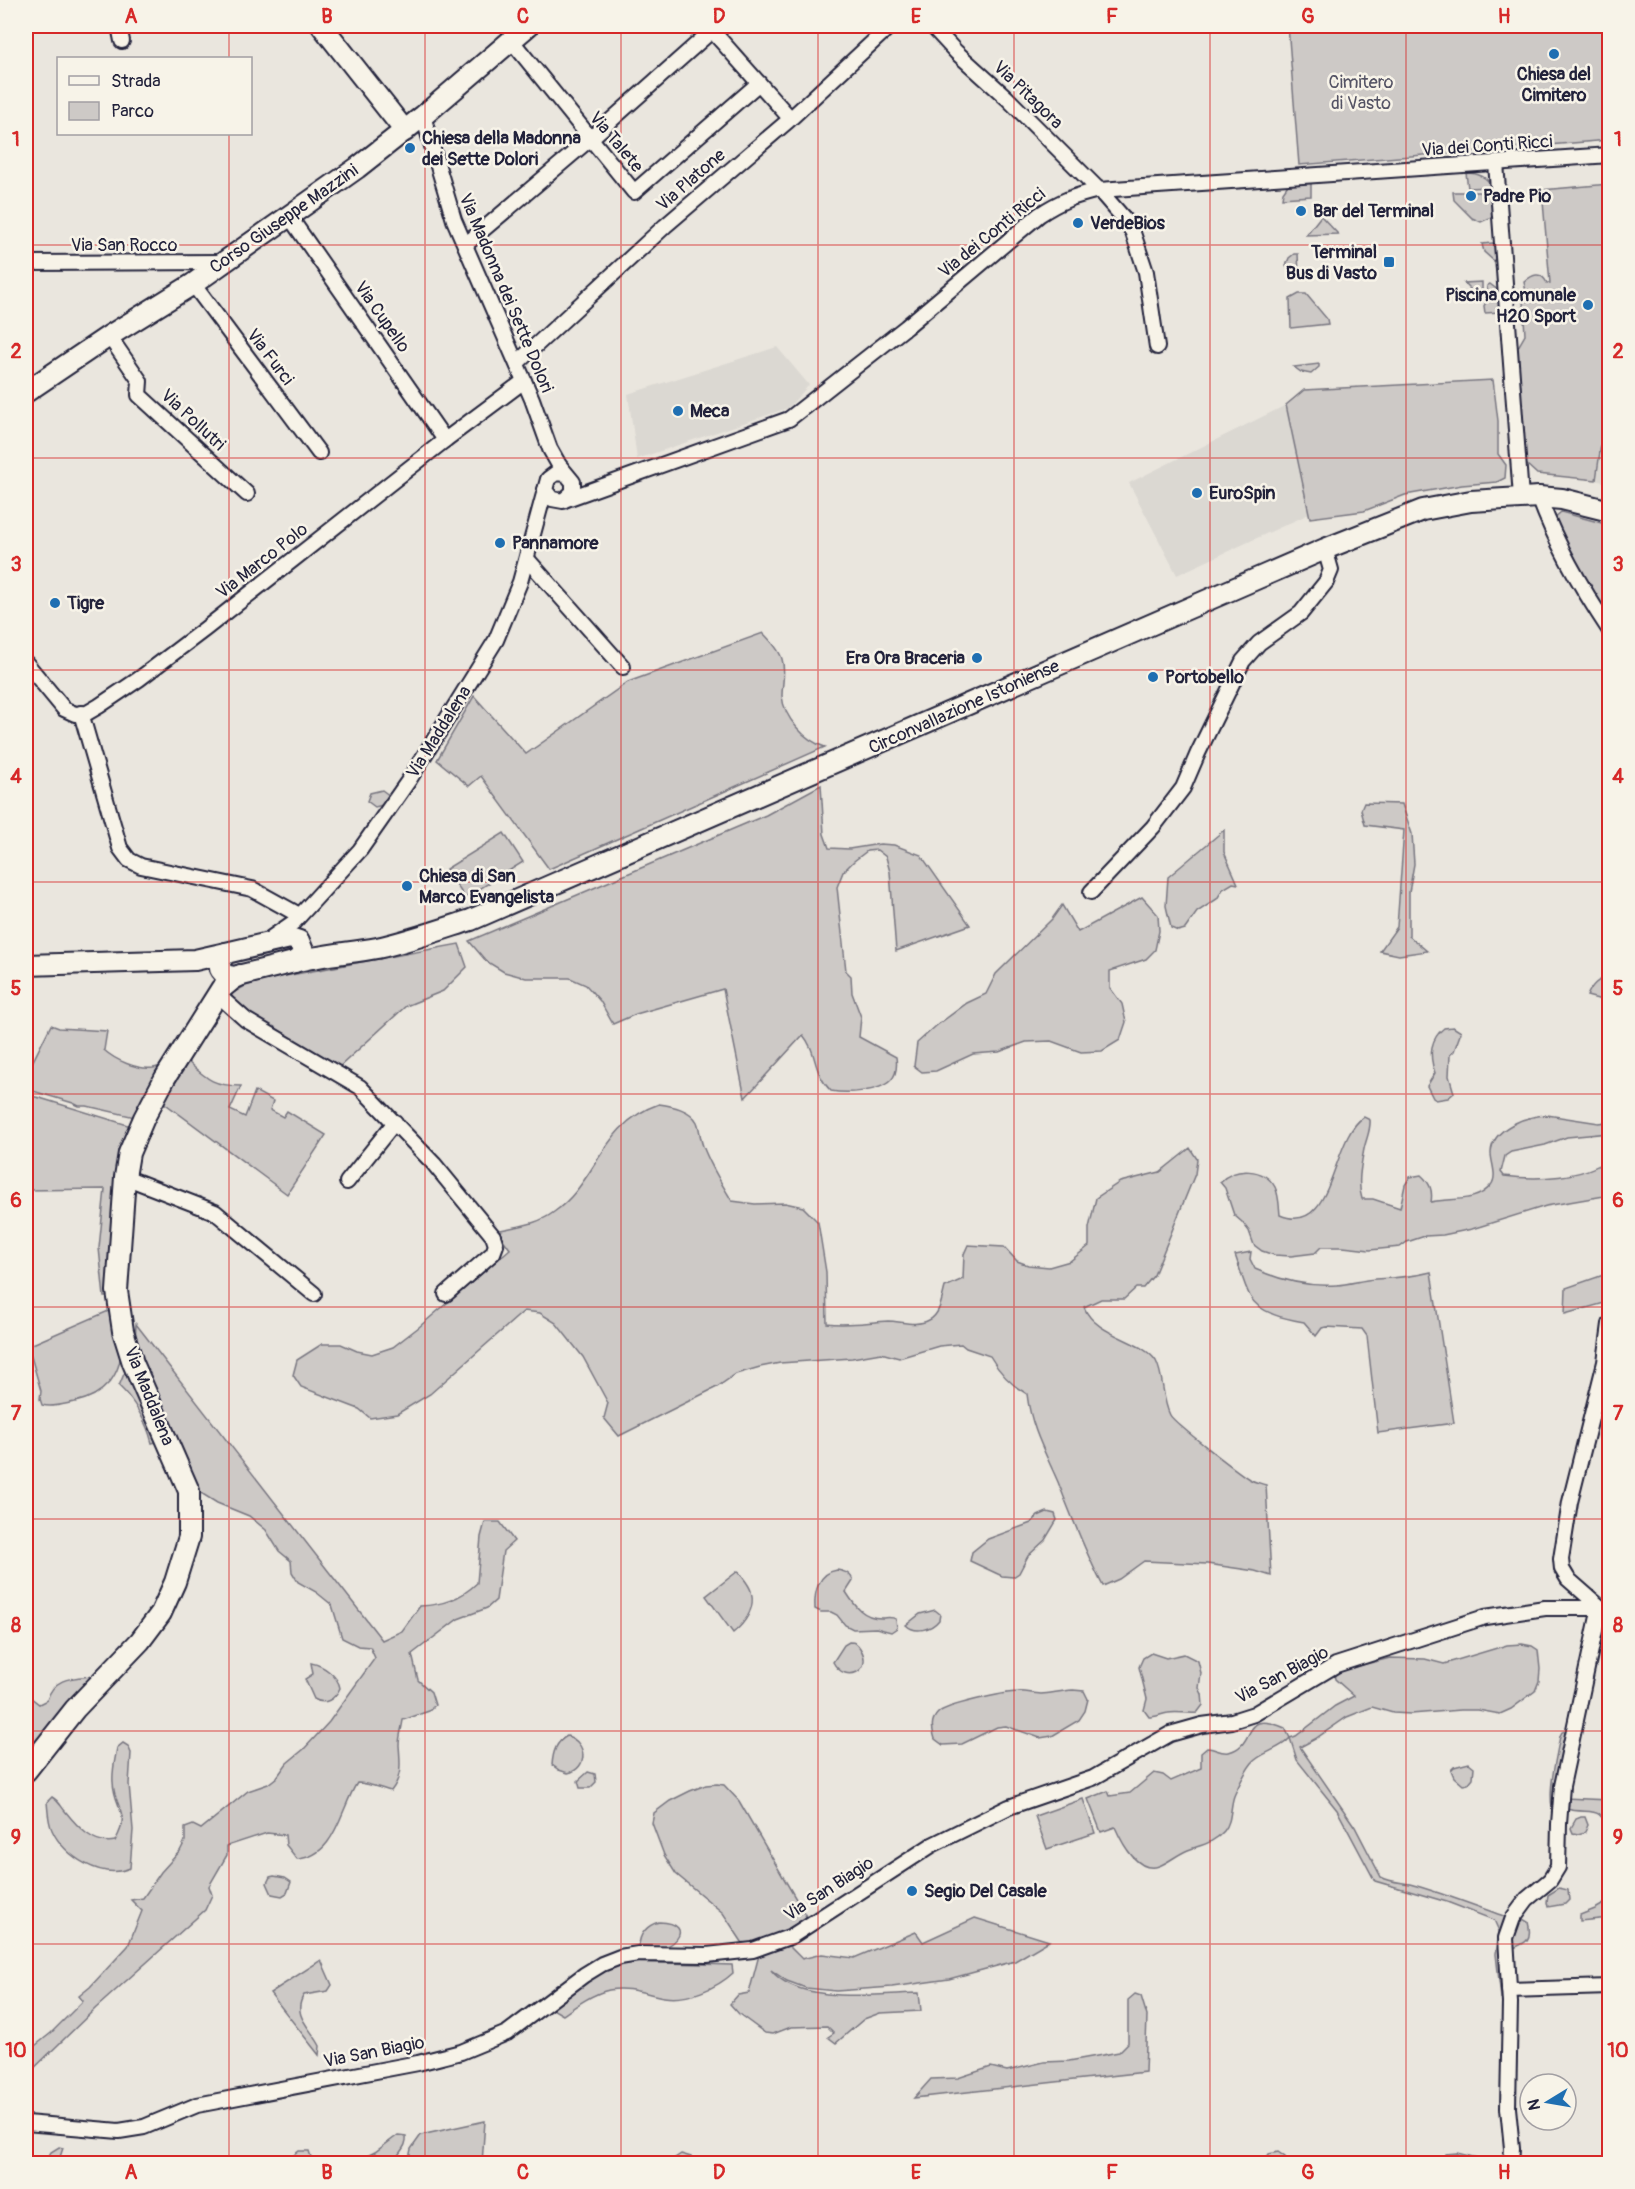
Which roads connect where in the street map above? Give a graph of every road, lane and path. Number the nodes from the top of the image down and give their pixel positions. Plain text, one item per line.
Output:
1 (119, 26) edge
2 (322, 26) edge
3 (528, 26) edge
4 (890, 26) edge
5 (932, 26) edge
6 (712, 27) edge
7 (511, 40) junction
8 (122, 41) dead end
9 (759, 83) junction
10 (423, 116) junction
11 (790, 118) junction
12 (405, 131) junction
13 (590, 139) junction
14 (1610, 155) edge
15 (1496, 163) junction
16 (1099, 190) junction
17 (289, 216) junction
18 (465, 245) junction
19 (223, 262) junction
20 (26, 263) edge
21 (193, 284) junction
22 (109, 336) junction
23 (1157, 347) dead end
24 (517, 363) junction
25 (524, 381) junction
26 (26, 392) edge
27 (445, 440) junction
28 (550, 449) junction
29 (319, 453) dead end
30 (567, 475) junction
31 (546, 484) junction
32 (594, 488) junction
33 (247, 494) dead end
34 (1530, 497) junction
35 (563, 500) junction
36 (1610, 512) edge
37 (537, 516) junction
38 (1325, 549) junction
39 (526, 559) junction
40 (1610, 631) edge
41 (26, 663) edge
42 (623, 667) dead end
43 (81, 713) junction
44 (1091, 892) dead end
45 (297, 937) junction
46 (26, 965) edge
47 (225, 975) junction
48 (395, 1122) junction
49 (125, 1177) junction
50 (347, 1182) dead end
51 (314, 1294) dead end
52 (446, 1294) dead end
53 (1610, 1324) edge
54 (1605, 1608) edge
55 (26, 1771) edge
56 (1610, 1987) edge
57 (1509, 1990) junction
58 (26, 2123) edge
59 (1511, 2163) edge

1 - 8 street
2 - 12 main road
3 - 7 main road, Corso Giuseppe Mazzini
4 - 11 street, Via Platone
5 - 16 street, Via Pitagora
6 - 9 street
6 - 13 street
7 - 10 main road, Corso Giuseppe Mazzini
7 - 13 street, Via Talete
9 - 11 street
9 - 13 street, Via Talete
10 - 12 main road, Corso Giuseppe Mazzini
10 - 18 street, Via Madonna dei Sette Dolori
11 - 24 street, Via Platone
12 - 17 main road, Corso Giuseppe Mazzini
13 - 18 street
14 - 15 street, Via dei Conti Ricci
15 - 16 street, Via dei Conti Ricci
15 - 34 street
16 - 23 street, Via Pitagora
16 - 32 street, Via dei Conti Ricci
17 - 19 main road, Corso Giuseppe Mazzini
17 - 27 street, Via Cupello
18 - 24 street, Via Madonna dei Sette Dolori
19 - 20 street, Via San Rocco
19 - 21 main road, Corso Giuseppe Mazzini
21 - 22 main road, Corso Giuseppe Mazzini
21 - 29 street, Via Furci
22 - 26 main road, Corso Giuseppe Mazzini
22 - 33 street, Via Pollutri
24 - 25 street, Via Madonna dei Sette Dolori
25 - 27 street, Via Marco Polo
25 - 28 street, Via Madonna dei Sette Dolori
27 - 43 street, Via Marco Polo
28 - 30 street, Via Madonna dei Sette Dolori
28 - 31 street, Via Madonna dei Sette Dolori
30 - 31 street
30 - 32 street
30 - 35 street
31 - 35 street
31 - 37 street, Via Maddalena
32 - 35 street, Via dei Conti Ricci
34 - 36 main road, Circonvallazione Istoniense
34 - 38 main road, Circonvallazione Istoniense
34 - 40 street
35 - 37 street
37 - 39 street, Via Maddalena
38 - 44 street
38 - 45 main road, Circonvallazione Istoniense
39 - 42 street
39 - 45 street, Via Maddalena
41 - 43 street
43 - 45 street
45 - 47 main road
45 - 47 main road
46 - 47 main road
47 - 48 street
47 - 49 main road, Via Maddalena
48 - 50 street
48 - 52 street
49 - 51 street
49 - 55 main road, Via Maddalena
53 - 54 street
54 - 57 street
54 - 58 street, Via San Biagio
56 - 57 street
57 - 59 street

